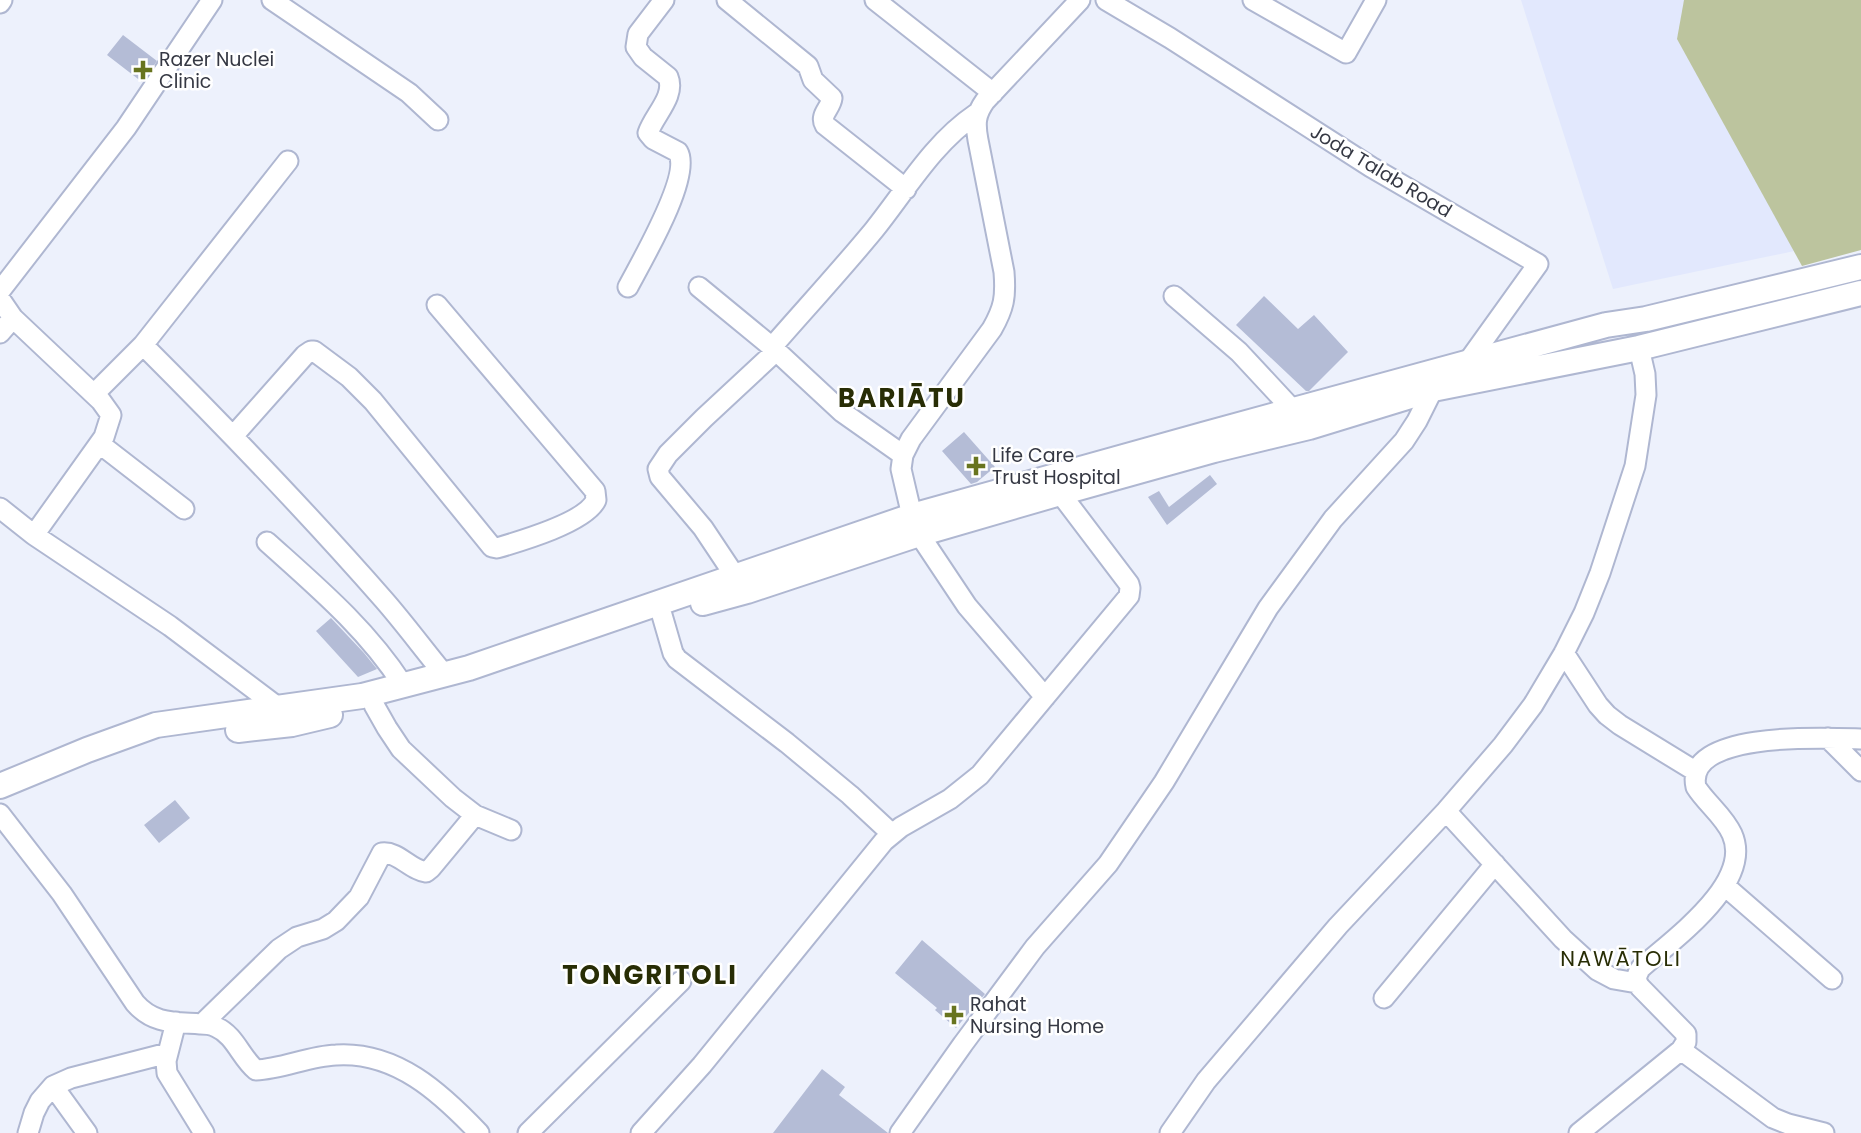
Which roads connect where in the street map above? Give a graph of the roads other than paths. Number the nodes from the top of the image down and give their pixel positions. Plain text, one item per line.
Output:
1 (212, 0) edge
2 (272, 0) edge
3 (664, 0) edge
4 (726, 0) edge
5 (875, 0) edge
6 (1080, 0) edge
7 (1105, 0) edge
8 (1253, 0) edge
9 (1376, 0) edge
10 (993, 93) junction
11 (976, 114) junction
12 (438, 120) dead end
13 (288, 161) dead end
14 (906, 189) junction
15 (1861, 267) edge
16 (699, 286) dead end
17 (628, 287) dead end
18 (0, 291) edge
19 (1861, 293) edge
20 (1174, 296) dead end
21 (0, 299) edge
22 (437, 305) dead end
23 (13, 318) junction
24 (0, 333) edge
25 (143, 345) junction
26 (1639, 348) junction
27 (774, 349) junction
28 (1466, 373) junction
29 (1433, 389) junction
30 (94, 394) junction
31 (1293, 410) junction
32 (233, 435) junction
33 (100, 444) junction
34 (903, 455) junction
35 (1060, 493) junction
36 (0, 509) edge
37 (184, 509) dead end
38 (916, 525) junction
39 (34, 535) junction
40 (267, 542) dead end
41 (735, 576) junction
42 (662, 615) junction
43 (1564, 653) junction
44 (444, 674) junction
45 (403, 685) junction
46 (1045, 697) junction
47 (374, 705) junction
48 (279, 708) junction
49 (1828, 738) junction
50 (1861, 739) edge
51 (1695, 771) junction
52 (1861, 771) edge
53 (0, 786) edge
54 (0, 800) edge
55 (1446, 811) junction
56 (0, 814) edge
57 (475, 815) junction
58 (511, 830) dead end
59 (892, 834) junction
60 (1495, 864) junction
61 (1725, 886) junction
62 (1832, 979) dead end
63 (681, 981) dead end
64 (1637, 983) junction
65 (1384, 998) dead end
66 (176, 1022) junction
67 (202, 1024) junction
68 (1681, 1049) junction
69 (168, 1053) junction
70 (53, 1086) junction
71 (28, 1133) edge
72 (87, 1133) edge
73 (204, 1133) edge
74 (479, 1133) edge
75 (528, 1133) edge
76 (641, 1133) edge
77 (900, 1133) edge
78 (1170, 1133) edge
79 (1579, 1133) edge
80 (1824, 1133) edge

1 - 18 street
2 - 12 street
3 - 17 street
4 - 14 street
5 - 10 street
6 - 10 street
7 - 28 street, Joda Talab Road
8 - 9 street
10 - 11 street
11 - 14 street
11 - 34 street
13 - 25 street
14 - 27 street
15 - 28 main road
16 - 27 street
19 - 26 main road
20 - 31 street
21 - 23 street
22 - 32 street
23 - 24 street
23 - 30 street
25 - 30 street
25 - 32 street
26 - 28 main road
26 - 43 street
27 - 34 street
27 - 41 street
28 - 29 main road
28 - 31 main road
29 - 35 main road
29 - 77 street
30 - 33 street
31 - 38 main road
32 - 44 street
33 - 37 street
33 - 39 street
34 - 38 street
35 - 38 main road
35 - 46 street
36 - 39 street
38 - 41 main road
38 - 42 main road
38 - 46 street
39 - 48 street
40 - 45 street
41 - 44 main road
42 - 47 main road
42 - 59 street
43 - 51 street
43 - 55 street
44 - 45 main road
45 - 48 main road
46 - 59 street
47 - 54 main road
47 - 57 street
48 - 53 main road
49 - 50 street
49 - 51 street
49 - 52 street
51 - 61 street
55 - 60 street
55 - 78 street
56 - 66 street
57 - 58 street
57 - 67 street
59 - 76 street
60 - 64 street
60 - 65 street
61 - 62 street
61 - 64 street
63 - 75 street
64 - 68 street
66 - 67 street
66 - 69 street
67 - 74 street
68 - 79 street
68 - 80 street
69 - 70 street
69 - 73 street
70 - 71 street
70 - 72 street

